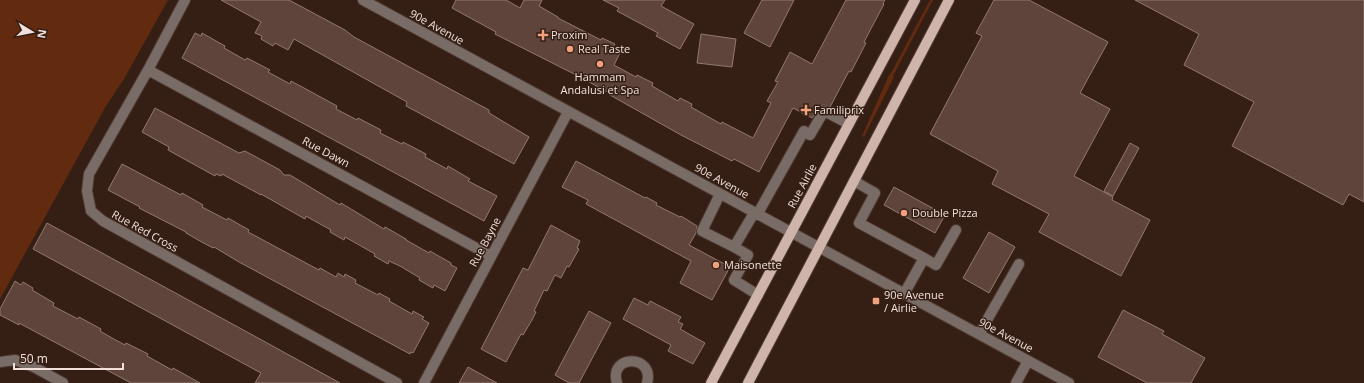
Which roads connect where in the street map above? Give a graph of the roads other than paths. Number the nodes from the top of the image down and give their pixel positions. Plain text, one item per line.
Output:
1 (185, 0) edge
2 (363, 0) edge
3 (915, 0) edge
4 (949, 0) edge
5 (148, 70) junction
6 (568, 112) junction
7 (849, 124) junction
8 (854, 181) junction
9 (720, 194) junction
10 (756, 214) junction
11 (956, 230) dead end
12 (791, 233) junction
13 (734, 247) junction
14 (819, 248) junction
15 (491, 256) junction
16 (924, 258) junction
17 (1020, 264) dead end
18 (904, 294) junction
19 (758, 295) junction
20 (979, 334) junction
21 (1028, 361) junction
22 (0, 362) edge
23 (63, 383) edge
24 (397, 383) edge
25 (424, 383) edge
26 (617, 383) edge
27 (647, 383) edge
28 (711, 383) edge
29 (748, 383) edge
30 (1016, 383) edge
31 (1069, 383) edge

1 - 5 street, Rue Red Cross
2 - 6 street, 90e Avenue
3 - 7 main road, Rue Airlie
4 - 8 main road
5 - 15 street, Rue Dawn
5 - 24 street, Rue Red Cross
6 - 9 street, 90e Avenue
6 - 15 street, Rue Bayne
7 - 10 street
7 - 12 main road, Rue Airlie
8 - 14 main road
8 - 16 street
9 - 10 street, 90e Avenue
9 - 13 street
10 - 12 street, 90e Avenue
10 - 13 street
11 - 16 street
12 - 14 street, 90e Avenue
12 - 19 main road, Rue Airlie
13 - 19 street
14 - 18 street, 90e Avenue
14 - 29 main road
15 - 25 street, Rue Bayne
16 - 18 street
17 - 20 street
18 - 20 street, 90e Avenue
19 - 28 main road, Rue Airlie
20 - 21 street, 90e Avenue
21 - 30 street
21 - 31 street, 90e Avenue
22 - 23 street
26 - 27 street

